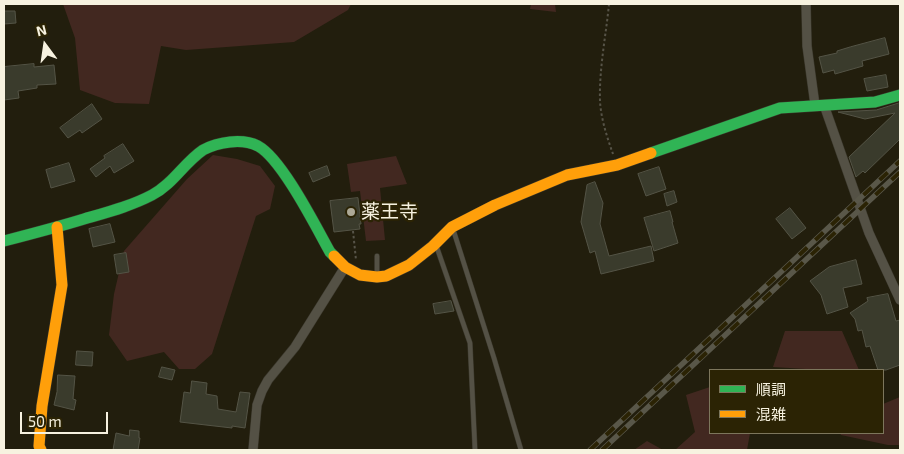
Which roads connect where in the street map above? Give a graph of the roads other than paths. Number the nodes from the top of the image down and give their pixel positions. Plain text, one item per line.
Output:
1 (806, 4) edge
2 (900, 96) edge
3 (820, 105) junction
4 (57, 227) junction
5 (452, 228) junction
6 (4, 242) edge
7 (436, 244) junction
8 (376, 256) dead end
9 (345, 267) junction
10 (377, 277) junction
11 (900, 300) edge
12 (41, 450) edge
13 (253, 450) edge
14 (475, 450) edge
15 (521, 450) edge

1 - 3 street
2 - 3 street
3 - 5 street
3 - 11 street
4 - 6 street
4 - 9 street
4 - 12 street
5 - 7 street
5 - 15 lane
7 - 10 street
7 - 14 lane
8 - 10 lane
9 - 10 street
9 - 13 street

